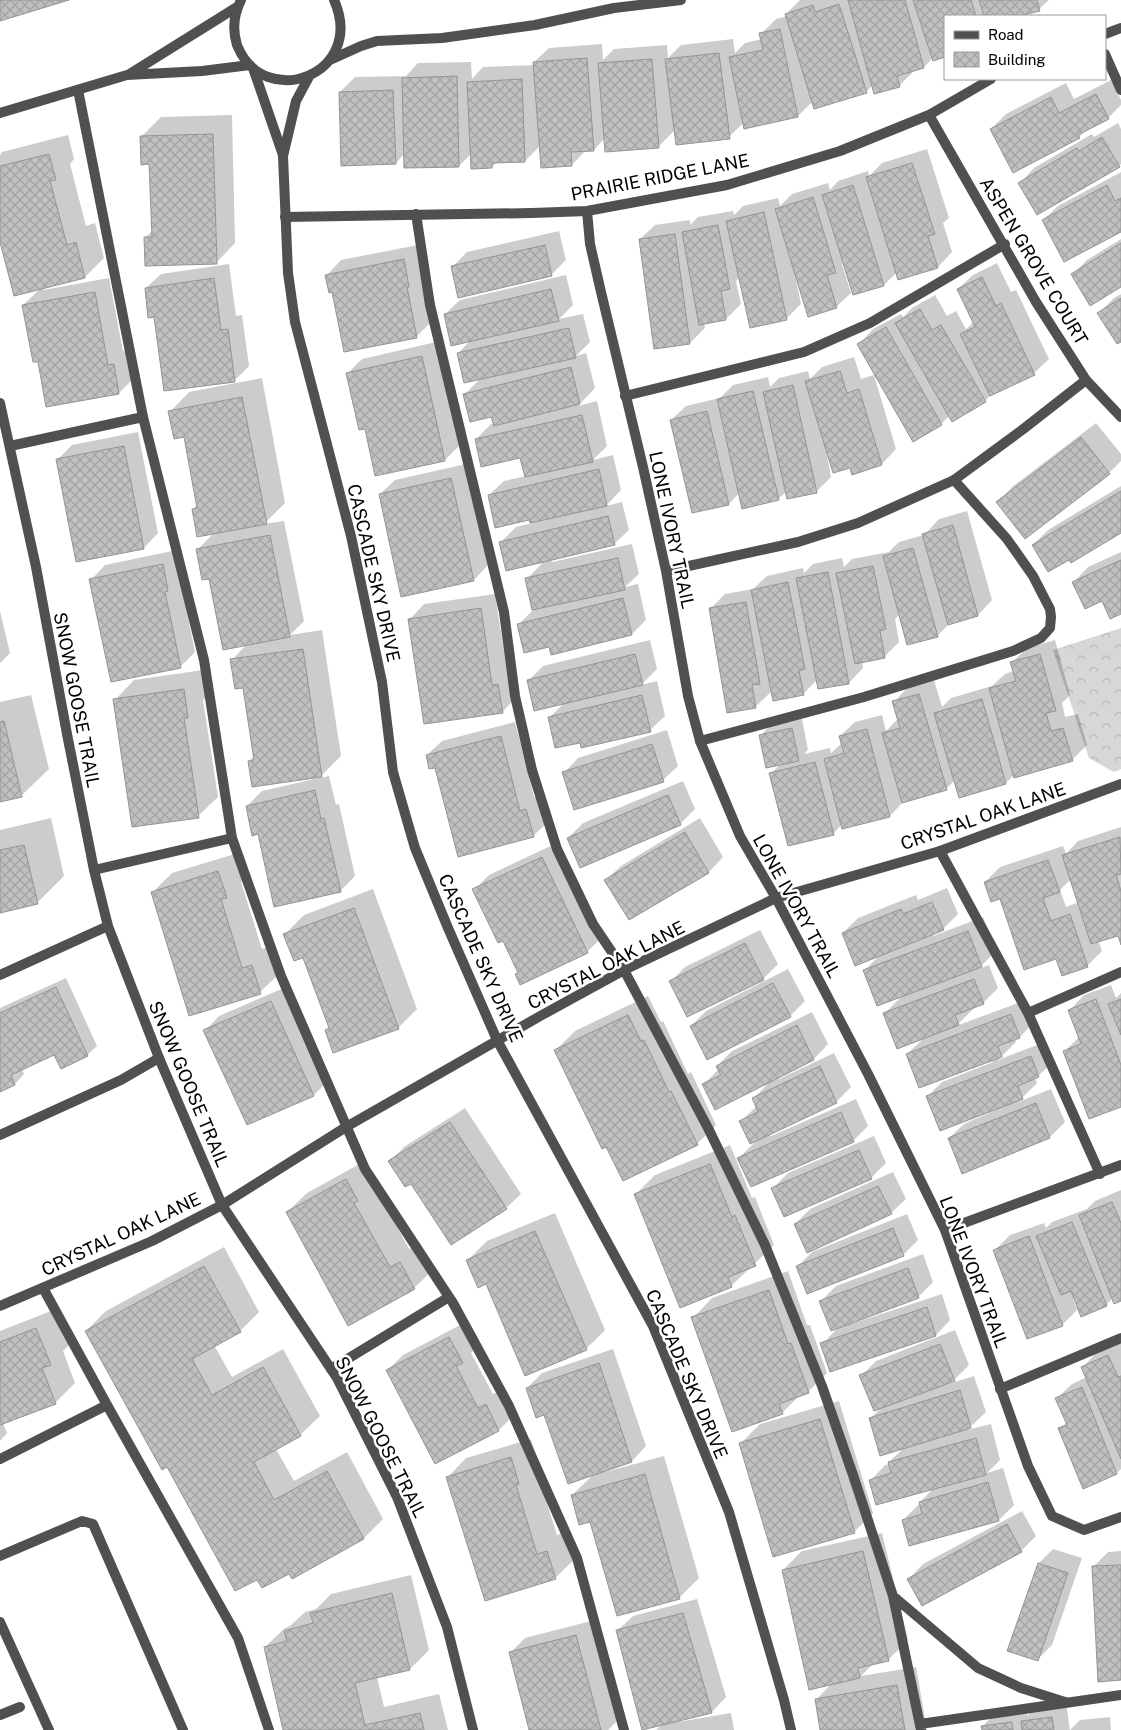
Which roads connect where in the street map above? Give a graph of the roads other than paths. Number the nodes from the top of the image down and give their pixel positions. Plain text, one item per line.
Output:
1 (334, 0) edge
2 (682, 0) edge
3 (239, 4) edge
4 (1121, 28) edge
5 (1106, 34) edge
6 (1106, 56) edge
7 (330, 60) junction
8 (252, 67) junction
9 (127, 75) junction
10 (310, 75) junction
11 (989, 80) edge
12 (78, 90) junction
13 (1121, 90) edge
14 (0, 113) edge
15 (929, 115) junction
16 (283, 156) junction
17 (587, 211) junction
18 (416, 214) junction
19 (285, 217) junction
20 (1005, 244) junction
21 (1086, 380) junction
22 (625, 396) junction
23 (0, 403) edge
24 (143, 417) junction
25 (1121, 417) edge
26 (10, 446) junction
27 (954, 480) junction
28 (666, 571) junction
29 (700, 741) junction
30 (1121, 784) edge
31 (232, 838) junction
32 (940, 850) junction
33 (94, 870) junction
34 (776, 898) junction
35 (108, 926) junction
36 (624, 970) junction
37 (1121, 972) edge
38 (0, 975) edge
39 (1028, 1013) junction
40 (497, 1040) junction
41 (159, 1058) junction
42 (346, 1127) junction
43 (0, 1135) edge
44 (1121, 1165) edge
45 (1100, 1174) junction
46 (222, 1205) junction
47 (945, 1230) junction
48 (43, 1288) junction
49 (449, 1297) junction
50 (0, 1306) edge
51 (1121, 1338) edge
52 (331, 1369) junction
53 (1000, 1389) junction
54 (107, 1405) junction
55 (0, 1459) edge
56 (1121, 1517) edge
57 (0, 1556) edge
58 (892, 1596) junction
59 (0, 1622) edge
60 (1121, 1695) edge
61 (1065, 1702) junction
62 (20, 1706) dead end
63 (0, 1715) edge
64 (920, 1727) edge
65 (47, 1729) edge
66 (183, 1730) edge
67 (269, 1730) edge
68 (473, 1730) edge
69 (624, 1730) edge
70 (791, 1730) edge

1 - 7 street
2 - 7 street
3 - 8 street, CASCADE SKY DRIVE
3 - 9 street
4 - 5 street
6 - 13 street
7 - 10 street
8 - 9 street
8 - 10 street
8 - 16 street, CASCADE SKY DRIVE
9 - 12 street
10 - 16 street, CASCADE SKY DRIVE
11 - 15 street, PRAIRIE RIDGE LANE
12 - 14 street
12 - 24 street
15 - 17 street, PRAIRIE RIDGE LANE
15 - 20 street, ASPEN GROVE COURT
16 - 19 street, CASCADE SKY DRIVE
17 - 18 street, PRAIRIE RIDGE LANE
17 - 22 street, LONE IVORY TRAIL
18 - 19 street, PRAIRIE RIDGE LANE
18 - 36 street
19 - 40 street, CASCADE SKY DRIVE
20 - 21 street, ASPEN GROVE COURT
20 - 22 street
21 - 25 street, ASPEN GROVE COURT
21 - 27 street
22 - 28 street, LONE IVORY TRAIL
23 - 26 street, SNOW GOOSE TRAIL
24 - 26 street
24 - 31 street
26 - 33 street, SNOW GOOSE TRAIL
27 - 28 street
27 - 29 street
28 - 29 street, LONE IVORY TRAIL
29 - 34 street, LONE IVORY TRAIL
30 - 32 street, CRYSTAL OAK LANE
31 - 33 street
31 - 42 street
32 - 34 street, CRYSTAL OAK LANE
32 - 39 street
33 - 35 street, SNOW GOOSE TRAIL
34 - 36 street, CRYSTAL OAK LANE
34 - 47 street, LONE IVORY TRAIL
35 - 38 street
35 - 41 street, SNOW GOOSE TRAIL
36 - 40 street, CRYSTAL OAK LANE
36 - 58 street
37 - 39 street
39 - 45 street
40 - 42 street, CRYSTAL OAK LANE
40 - 70 street, CASCADE SKY DRIVE
41 - 43 street
41 - 46 street, SNOW GOOSE TRAIL
42 - 46 street, CRYSTAL OAK LANE
42 - 49 street
44 - 45 street
45 - 47 street
46 - 48 street, CRYSTAL OAK LANE
46 - 52 street, SNOW GOOSE TRAIL
47 - 53 street, LONE IVORY TRAIL
48 - 50 street, CRYSTAL OAK LANE
48 - 54 street
49 - 52 street
49 - 69 street
51 - 53 street
52 - 68 street, SNOW GOOSE TRAIL
53 - 56 street, LONE IVORY TRAIL
54 - 55 street
54 - 67 street
57 - 66 street
58 - 61 street
58 - 64 street
59 - 65 street
60 - 61 street
61 - 64 street
62 - 63 street

